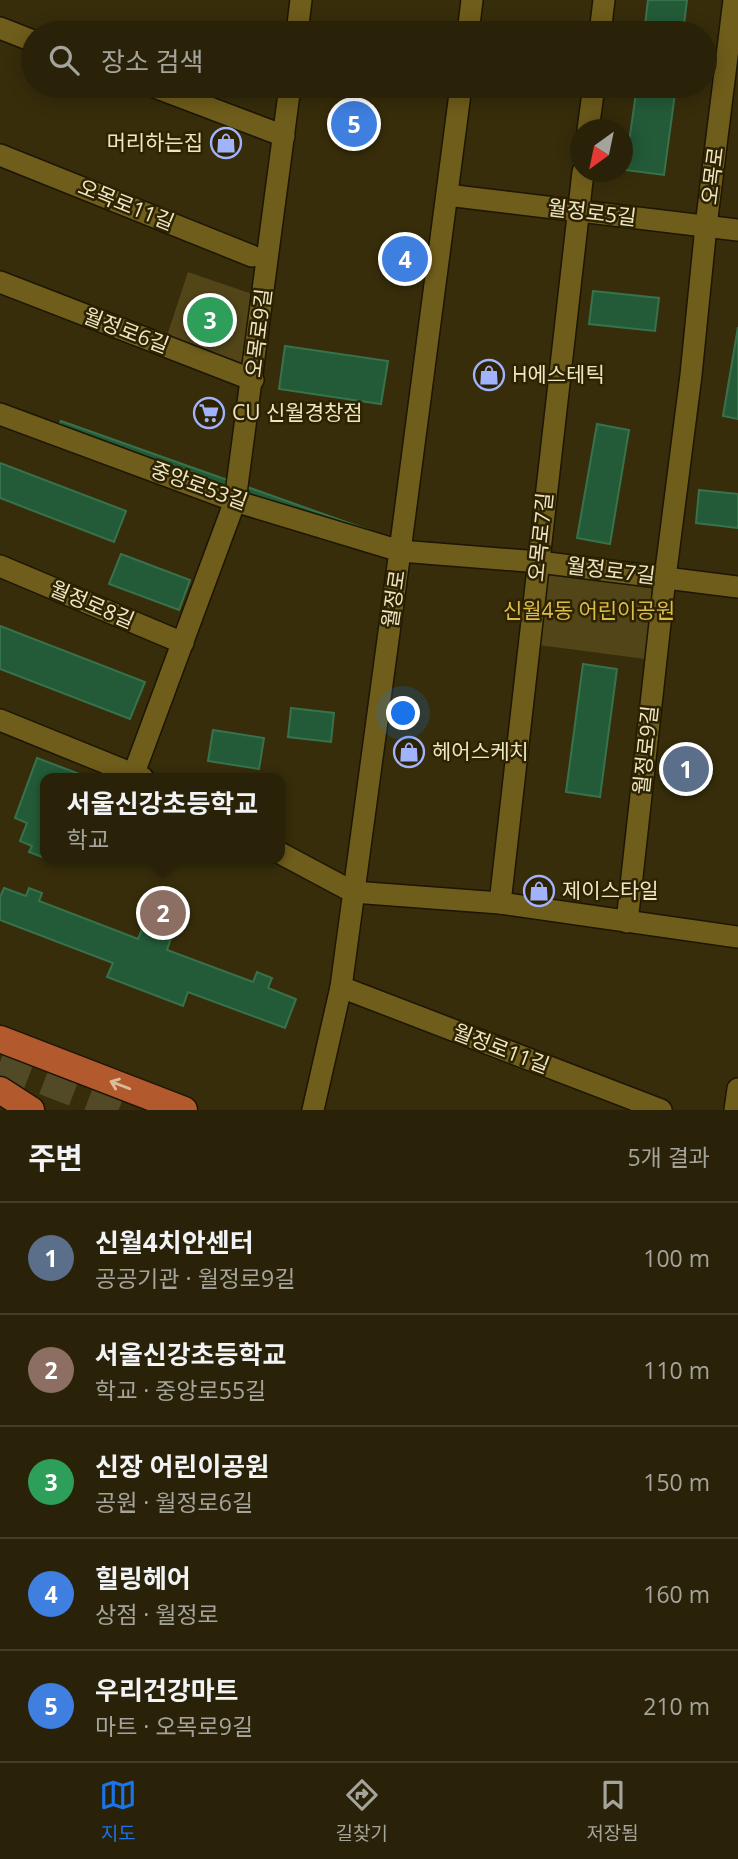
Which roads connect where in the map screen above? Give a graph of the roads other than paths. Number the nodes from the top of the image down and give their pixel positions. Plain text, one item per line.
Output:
1 (472, 0) edge
2 (604, 0) edge
3 (734, 0) edge
4 (295, 3) edge
5 (296, 21) edge
6 (469, 21) edge
7 (601, 21) edge
8 (0, 28) edge
9 (21, 36) edge
10 (184, 98) edge
11 (289, 98) edge
12 (459, 98) edge
13 (592, 98) edge
14 (590, 119) edge
15 (284, 136) junction
16 (0, 155) edge
17 (582, 182) edge
18 (447, 195) junction
19 (578, 211) junction
20 (706, 226) junction
21 (738, 230) edge
22 (252, 256) dead end
23 (0, 282) edge
24 (253, 380) junction
25 (0, 414) edge
26 (235, 501) junction
27 (400, 551) junction
28 (538, 562) junction
29 (0, 566) edge
30 (665, 578) junction
31 (738, 587) edge
32 (183, 643) junction
33 (0, 720) edge
34 (132, 773) edge
35 (140, 773) edge
36 (285, 856) edge
37 (353, 892) junction
38 (500, 903) junction
39 (627, 922) junction
40 (738, 937) edge
41 (341, 987) junction
42 (0, 1039) edge
43 (738, 1089) edge
44 (0, 1090) edge
45 (32, 1110) edge
46 (184, 1110) edge
47 (313, 1110) edge
48 (661, 1110) edge
49 (735, 1110) edge

1 - 6 street
2 - 7 street
3 - 20 street, 오목로
4 - 5 street
8 - 9 street
10 - 15 street
11 - 15 street, 오목로9길
12 - 18 street, 월정로
13 - 14 street
15 - 24 street, 오목로9길
16 - 22 street, 오목로11길
17 - 19 street, 오목로7길
18 - 19 street, 월정로5길
18 - 27 street, 월정로
19 - 20 street, 월정로5길
19 - 28 street, 오목로7길
20 - 21 street, 월정로5길
20 - 30 street, 오목로
23 - 24 street, 월정로6길
24 - 26 street, 오목로9길
25 - 26 street, 중앙로53길
26 - 27 street, 중앙로53길
26 - 32 street, 오목로9길
27 - 28 street, 월정로7길
27 - 37 street, 월정로
28 - 30 street, 월정로7길
28 - 38 street, 오목로7길
29 - 32 street, 월정로8길
30 - 31 street, 월정로7길
30 - 39 street, 월정로9길
32 - 35 street, 오목로9길
33 - 34 street
36 - 37 street
37 - 38 street
37 - 41 street, 월정로
38 - 39 street
39 - 40 street
41 - 47 street, 월정로
41 - 48 street, 월정로11길
46 -> 42 main road
43 - 49 street
44 - 45 main road

